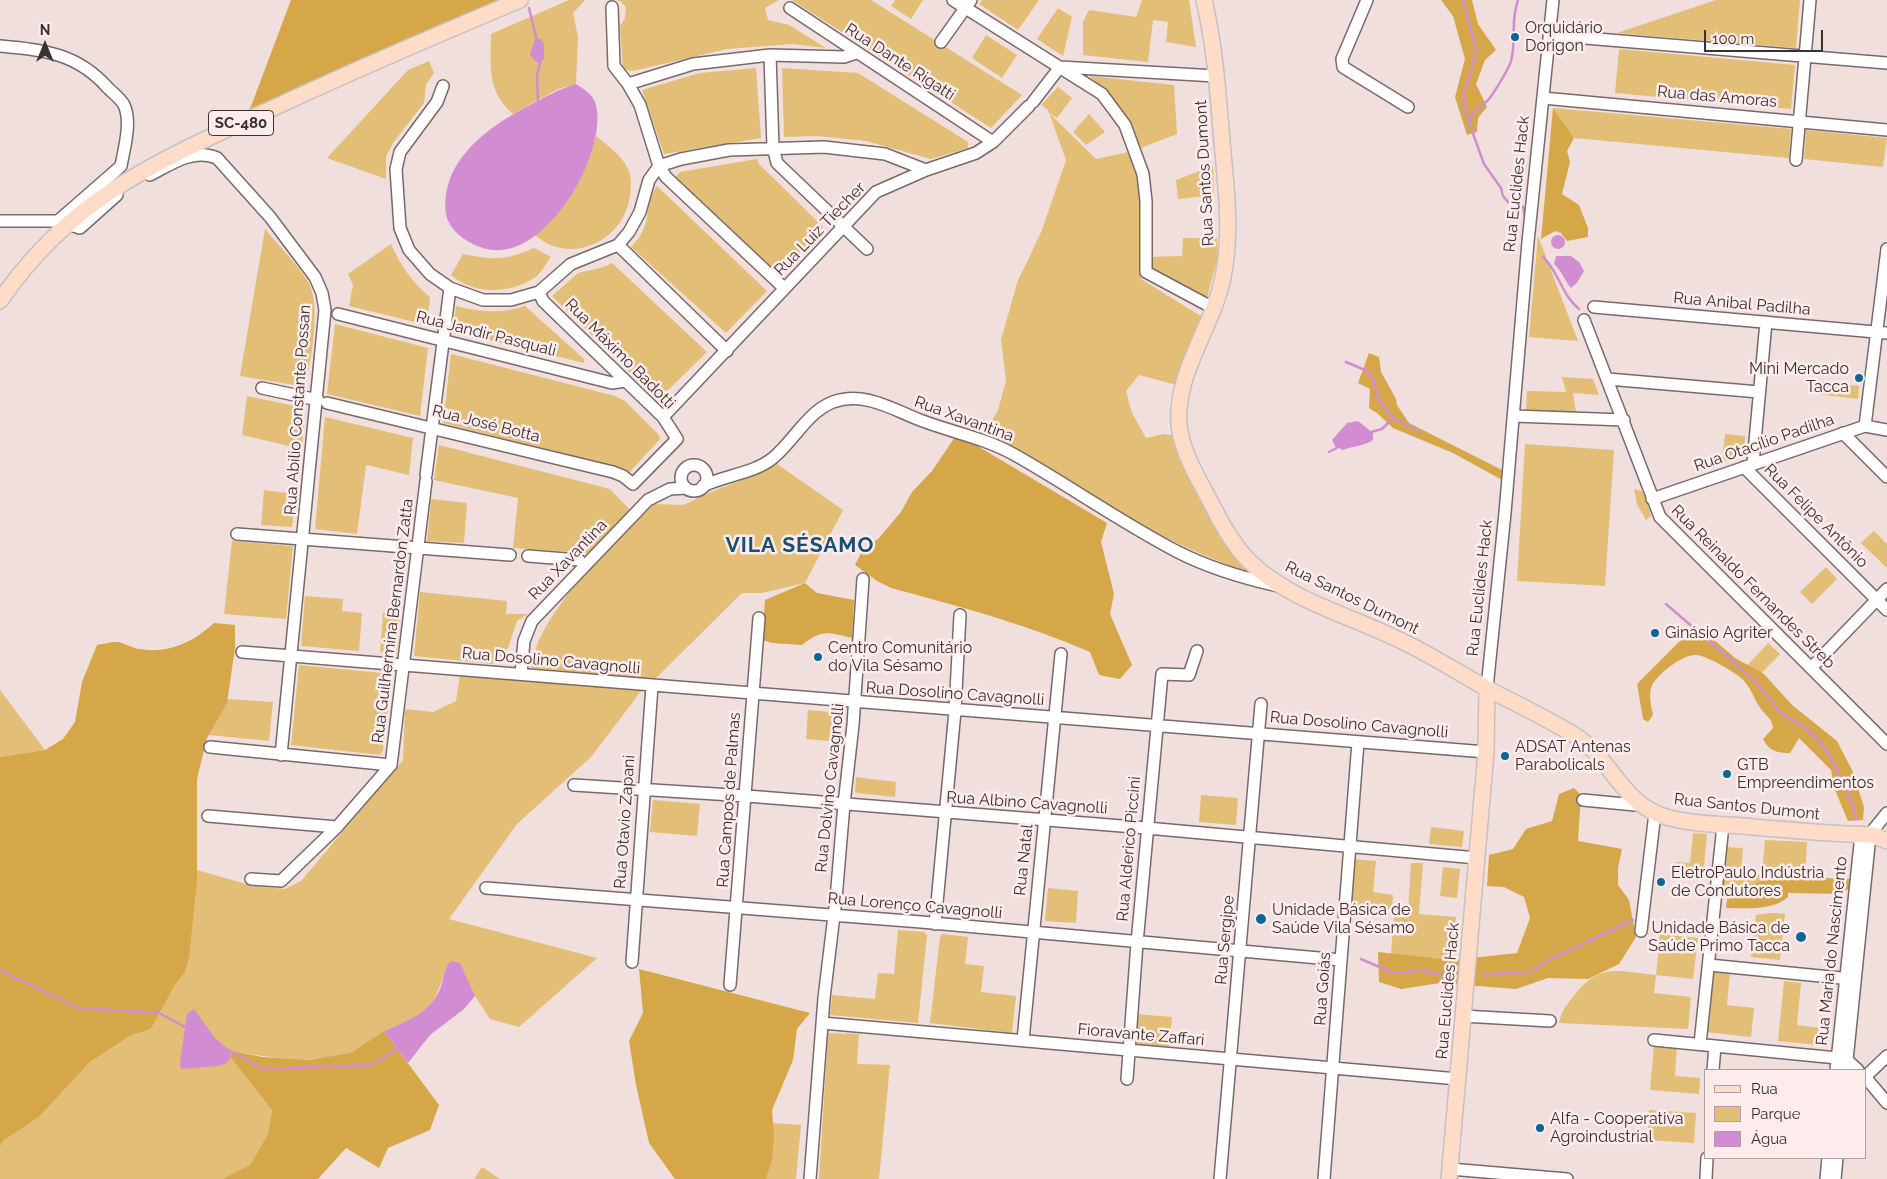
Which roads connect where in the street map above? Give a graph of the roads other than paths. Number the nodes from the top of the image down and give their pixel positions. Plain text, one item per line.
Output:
1 (520, 0) edge
2 (953, 0) edge
3 (1204, 0) edge
4 (1367, 0) edge
5 (1553, 0) edge
6 (1810, 0) edge
7 (968, 4) edge
8 (612, 7) dead end
9 (790, 8) dead end
10 (1549, 35) junction
11 (941, 42) dead end
12 (0, 46) edge
13 (856, 52) junction
14 (770, 56) junction
15 (1805, 57) junction
16 (1887, 63) edge
17 (1060, 67) junction
18 (1216, 76) junction
19 (628, 84) junction
20 (443, 86) dead end
21 (1543, 98) junction
22 (1408, 107) dead end
23 (1800, 121) junction
24 (1887, 130) edge
25 (993, 142) junction
26 (773, 148) junction
27 (1796, 160) dead end
28 (659, 166) junction
29 (926, 170) junction
30 (0, 221) edge
31 (63, 222) junction
32 (844, 226) junction
33 (618, 245) junction
34 (867, 249) dead end
35 (1887, 249) edge
36 (450, 288) junction
37 (784, 288) junction
38 (540, 292) junction
39 (0, 301) edge
40 (1594, 307) dead end
41 (1215, 309) junction
42 (338, 314) dead end
43 (1584, 320) dead end
44 (1766, 322) junction
45 (1881, 332) edge
46 (444, 340) junction
47 (727, 352) junction
48 (1608, 379) junction
49 (625, 381) junction
50 (262, 388) dead end
51 (1760, 392) junction
52 (323, 401) junction
53 (1514, 416) junction
54 (663, 417) junction
55 (1624, 420) junction
56 (1865, 426) junction
57 (433, 427) junction
58 (1887, 430) edge
59 (1843, 433) junction
60 (1748, 465) junction
61 (704, 470) junction
62 (681, 475) junction
63 (722, 477) junction
64 (1887, 477) edge
65 (633, 484) joint
66 (703, 486) junction
67 (686, 488) junction
68 (670, 489) junction
69 (1652, 499) junction
70 (237, 534) dead end
71 (304, 539) junction
72 (418, 548) junction
73 (510, 555) dead end
74 (528, 556) dead end
75 (579, 560) dead end
76 (862, 579) dead end
77 (1282, 587) junction
78 (1887, 589) edge
79 (1876, 600) junction
80 (1887, 610) edge
81 (960, 614) dead end
82 (759, 618) dead end
83 (1198, 651) dead end
84 (242, 652) dead end
85 (1061, 654) dead end
86 (291, 656) junction
87 (404, 664) junction
88 (1811, 668) junction
89 (521, 674) junction
90 (652, 686) junction
91 (1486, 688) junction
92 (754, 693) junction
93 (855, 703) junction
94 (1260, 704) dead end
95 (954, 710) junction
96 (1054, 717) junction
97 (1156, 726) junction
98 (1259, 733) junction
99 (1358, 742) junction
100 (1887, 744) edge
101 (210, 747) dead end
102 (1486, 752) junction
103 (281, 755) junction
104 (391, 765) junction
105 (574, 785) dead end
106 (644, 789) junction
107 (747, 796) junction
108 (1583, 800) dead end
109 (1638, 801) junction
110 (844, 804) junction
111 (944, 813) junction
112 (1654, 813) junction
113 (1887, 813) edge
114 (208, 816) dead end
115 (1044, 821) junction
116 (1723, 825) junction
117 (337, 827) junction
118 (1147, 828) junction
119 (1873, 836) edge
120 (1250, 838) junction
121 (1349, 848) junction
122 (1477, 858) junction
123 (251, 880) dead end
124 (486, 888) dead end
125 (636, 899) junction
126 (737, 908) junction
127 (834, 916) junction
128 (935, 924) junction
129 (1641, 931) dead end
130 (1033, 932) junction
131 (1137, 943) junction
132 (1240, 951) junction
133 (1341, 960) junction
134 (632, 962) dead end
135 (1709, 965) junction
136 (1850, 979) junction
137 (730, 985) dead end
138 (1463, 1016) junction
139 (1550, 1021) dead end
140 (822, 1024) junction
141 (1023, 1040) junction
142 (1654, 1040) dead end
143 (1700, 1044) junction
144 (1715, 1046) junction
145 (1129, 1051) junction
146 (1887, 1056) edge
147 (1231, 1060) junction
148 (1844, 1063) edge
149 (1714, 1069) edge
150 (1856, 1069) edge
151 (1333, 1070) junction
152 (1867, 1076) edge
153 (1867, 1078) edge
154 (1127, 1079) dead end
155 (1458, 1079) junction
156 (1887, 1102) edge
157 (1707, 1159) edge
158 (1828, 1159) edge
159 (1837, 1159) edge
160 (1450, 1174) edge
161 (810, 1179) edge
162 (1220, 1179) edge
163 (1324, 1179) edge
164 (1567, 1179) edge
165 (1706, 1179) edge
166 (1826, 1179) edge
167 (1835, 1179) edge

1 - 31 main road, SC-480
2 - 7 street
3 - 18 main road, Rua Santos Dumont
4 - 22 street
5 - 10 street, Rua Euclides Hack
6 - 15 street
7 - 11 street
7 - 17 street
8 - 19 street
9 - 13 street, Rua Dante Rigatti
10 - 15 street
10 - 21 street, Rua Euclides Hack
12 - 31 street
13 - 14 street
13 - 25 street, Rua Dante Rigatti
14 - 19 street
14 - 26 street
15 - 16 street
15 - 23 street
17 - 18 street
17 - 25 street, Rua Luiz Tiecher
17 - 41 street
18 - 41 main road, Rua Santos Dumont
19 - 28 street
20 - 36 street
21 - 23 street, Rua das Amoras
21 - 53 street, Rua Euclides Hack
23 - 24 street, Rua das Amoras
23 - 27 street
25 - 29 street, Rua Luiz Tiecher
26 - 28 street
26 - 29 street
26 - 32 street
28 - 33 street
28 - 37 street
29 - 32 street, Rua Luiz Tiecher
30 - 31 street
31 - 39 main road, SC-480
31 - 52 street, Rua Abilio Constante Possan
32 - 34 street
32 - 37 street, Rua Luiz Tiecher
33 - 38 street
33 - 47 street
35 - 45 street
36 - 38 street
36 - 46 street, Rua Guilhermina Bernardon Zatta
37 - 47 street, Rua Luiz Tiecher
38 - 49 street, Rua Máximo Badotti
40 - 44 street, Rua Anibal Padilha
41 - 77 main road, Rua Santos Dumont
42 - 46 street, Rua Jandir Pasquali
43 - 48 street, Rua Reinaldo Fernandes Streb
44 - 45 street, Rua Anibal Padilha
44 - 51 street, Rua Felipe Antônio
45 - 56 street
46 - 49 street, Rua Jandir Pasquali
46 - 57 street, Rua Guilhermina Bernardon Zatta
47 - 54 street, Rua Luiz Tiecher
48 - 51 street
48 - 55 street, Rua Reinaldo Fernandes Streb
49 - 54 street, Rua Máximo Badotti
50 - 52 street, Rua José Botta
51 - 60 street, Rua Felipe Antônio
52 - 57 street, Rua José Botta
52 - 71 street, Rua Abilio Constante Possan
53 - 55 street
53 - 91 street, Rua Euclides Hack
54 - 65 street, Rua Máximo Badotti
55 - 69 street, Rua Reinaldo Fernandes Streb
56 - 58 street, Rua Otacílio Padilha
56 - 59 street, Rua Otacílio Padilha
57 - 65 street, Rua José Botta
57 - 72 street, Rua Guilhermina Bernardon Zatta
59 - 60 street, Rua Otacílio Padilha
59 - 64 street
60 - 69 street, Rua Otacílio Padilha
60 - 79 street, Rua Felipe Antônio
61 - 62 street
61 - 63 street
61 - 66 street
62 - 67 street
62 - 68 street
63 - 66 street, Rua Xavantina
63 - 77 street, Rua Xavantina
66 - 67 street
67 - 68 street
68 - 89 street, Rua Xavantina
69 - 88 street, Rua Reinaldo Fernandes Streb
70 - 71 street
71 - 72 street
71 - 86 street, Rua Abilio Constante Possan
72 - 73 street
72 - 87 street, Rua Guilhermina Bernardon Zatta
74 - 75 street
76 - 93 street, Rua Dolvino Cavagnolli
77 - 91 main road, Rua Santos Dumont
78 - 79 street
79 - 80 street, Rua Felipe Antônio
79 - 88 street
81 - 95 street
82 - 92 street, Rua Campos de Palmas
83 - 97 street, Rua Alderico Piccini
84 - 86 street, Rua Dosolino Cavagnolli
85 - 96 street, Rua Natal
86 - 87 street, Rua Dosolino Cavagnolli
86 - 103 street, Rua Abilio Constante Possan
87 - 89 street, Rua Dosolino Cavagnolli
87 - 104 street, Rua Guilhermina Bernardon Zatta
88 - 100 street, Rua Reinaldo Fernandes Streb
89 - 90 street, Rua Dosolino Cavagnolli
90 - 92 street, Rua Dosolino Cavagnolli
90 - 106 street, Rua Otavio Zapani
91 - 102 main road, Rua Euclides Hack
91 - 109 main road, Rua Santos Dumont
92 - 93 street, Rua Dosolino Cavagnolli
92 - 107 street, Rua Campos de Palmas
93 - 95 street, Rua Dosolino Cavagnolli
93 - 110 street, Rua Dolvino Cavagnolli
94 - 98 street, Rua Sergipe
95 - 96 street, Rua Dosolino Cavagnolli
95 - 111 street
96 - 97 street, Rua Dosolino Cavagnolli
96 - 115 street, Rua Natal
97 - 98 street, Rua Dosolino Cavagnolli
97 - 118 street, Rua Alderico Piccini
98 - 99 street, Rua Dosolino Cavagnolli
98 - 120 street, Rua Sergipe
99 - 102 street, Rua Dosolino Cavagnolli
99 - 121 street, Rua Goiás
101 - 103 street
102 - 122 main road, Rua Euclides Hack
103 - 104 street
104 - 117 street
105 - 106 street, Rua Albino Cavagnolli
106 - 107 street, Rua Albino Cavagnolli
106 - 125 street, Rua Otavio Zapani
107 - 110 street, Rua Albino Cavagnolli
107 - 126 street, Rua Campos de Palmas
108 - 109 street
109 - 112 main road, Rua Santos Dumont
110 - 111 street, Rua Albino Cavagnolli
110 - 127 street, Rua Dolvino Cavagnolli
111 - 115 street, Rua Albino Cavagnolli
111 - 128 street
112 - 116 main road, Rua Santos Dumont
112 - 129 street
113 - 119 street
114 - 117 street
115 - 118 street, Rua Albino Cavagnolli
115 - 130 street, Rua Natal
116 - 119 main road, Rua Santos Dumont
116 - 135 street
117 - 123 street
118 - 120 street, Rua Albino Cavagnolli
118 - 131 street, Rua Alderico Piccini
119 - 136 street, Rua Maria do Nascimento
120 - 121 street, Rua Albino Cavagnolli
120 - 132 street, Rua Sergipe
121 - 122 street, Rua Albino Cavagnolli
121 - 133 street, Rua Goiás
122 - 138 main road, Rua Euclides Hack
124 - 125 street, Rua Lorenço Cavagnolli
125 - 126 street, Rua Lorenço Cavagnolli
125 - 134 street, Rua Otavio Zapani
126 - 127 street, Rua Lorenço Cavagnolli
126 - 137 street, Rua Campos de Palmas
127 - 128 street, Rua Lorenço Cavagnolli
127 - 140 street, Rua Dolvino Cavagnolli
128 - 130 street, Rua Lorenço Cavagnolli
130 - 131 street, Rua Lorenço Cavagnolli
130 - 141 street, Rua Natal
131 - 132 street, Rua Lorenço Cavagnolli
131 - 145 street, Rua Alderico Piccini
132 - 133 street, Rua Lorenço Cavagnolli
132 - 147 street, Rua Sergipe
133 - 151 street, Rua Goiás
135 - 136 street
135 - 143 street
136 - 148 street, Rua Maria do Nascimento
138 - 139 street
138 - 155 main road, Rua Euclides Hack
140 - 141 street, Fioravante Zaffari
140 - 161 street, Rua Dolvino Cavagnolli
141 - 145 street, Fioravante Zaffari
142 - 143 street
143 - 144 street
144 - 148 street
144 - 149 street
145 - 147 street, Fioravante Zaffari
145 - 154 street, Rua Alderico Piccini
146 - 152 street
147 - 151 street, Fioravante Zaffari
147 - 162 street, Rua Sergipe
148 - 150 street
151 - 155 street, Fioravante Zaffari
151 - 163 street, Rua Goiás
153 - 156 street
155 - 160 main road, Rua Euclides Hack
157 - 165 street
158 - 166 street
159 - 167 street
160 - 164 street

